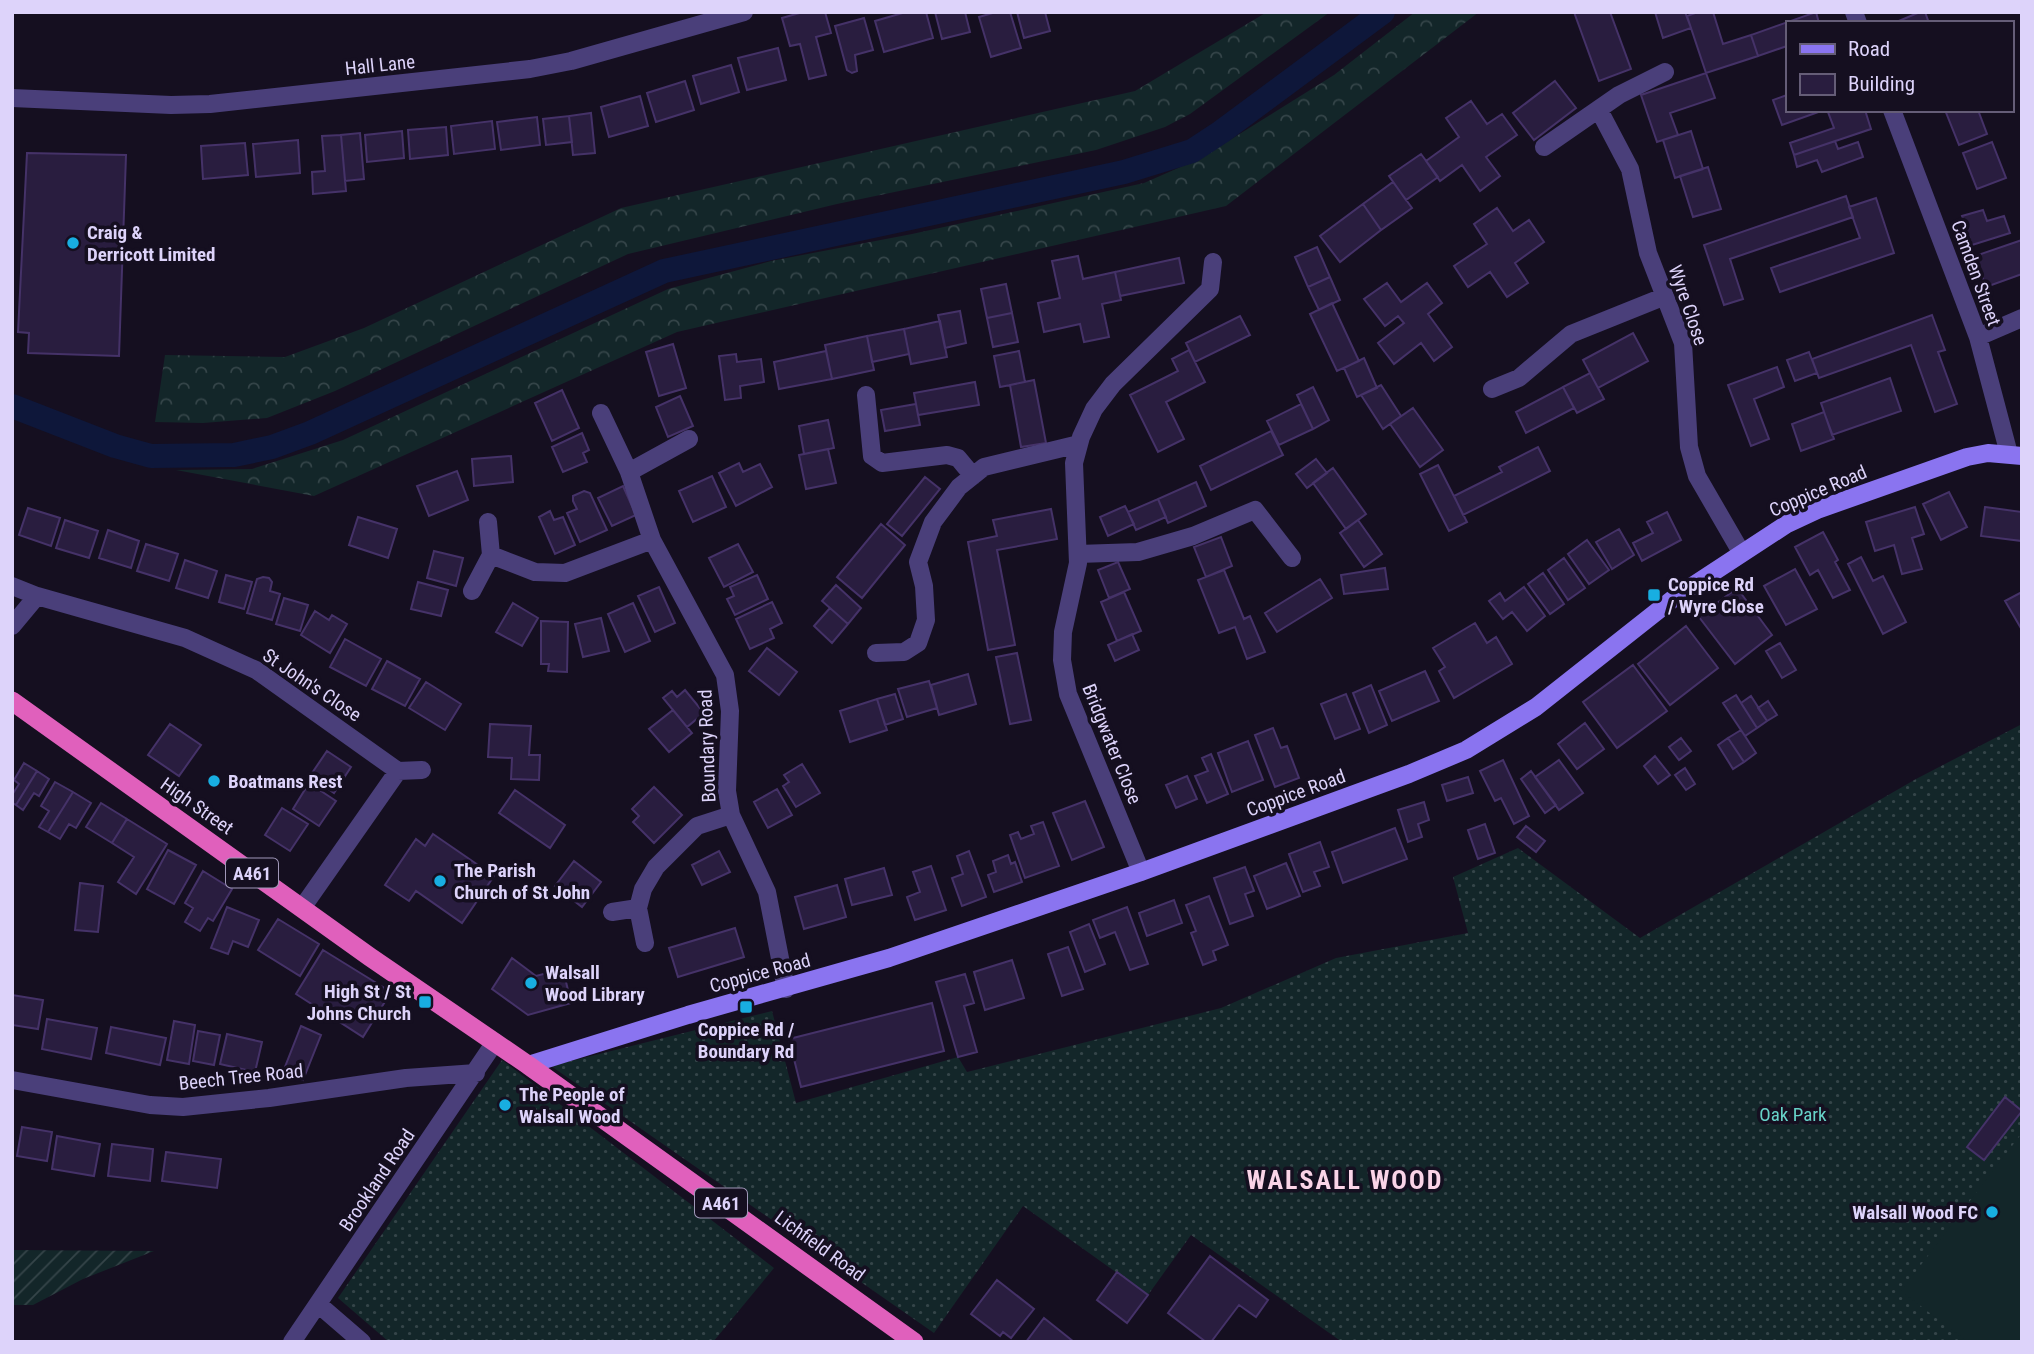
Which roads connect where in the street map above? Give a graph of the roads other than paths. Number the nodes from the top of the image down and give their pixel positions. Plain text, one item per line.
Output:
1 (744, 12) edge
2 (1665, 72) dead end
3 (12, 98) edge
4 (1599, 110) junction
5 (1893, 112) edge
6 (1544, 147) dead end
7 (1213, 261) dead end
8 (1663, 297) junction
9 (2022, 318) edge
10 (1978, 337) junction
11 (1492, 389) dead end
12 (866, 395) dead end
13 (601, 413) dead end
14 (689, 439) dead end
15 (1079, 444) junction
16 (2015, 455) edge
17 (629, 472) junction
18 (973, 476) junction
19 (488, 522) dead end
20 (652, 540) junction
21 (1741, 552) junction
22 (1078, 554) junction
23 (491, 555) junction
24 (1292, 558) dead end
25 (12, 586) edge
26 (472, 591) dead end
27 (37, 596) junction
28 (12, 626) edge
29 (876, 653) dead end
30 (12, 701) edge
31 (422, 770) dead end
32 (398, 771) junction
33 (731, 815) junction
34 (1141, 872) junction
35 (302, 908) junction
36 (638, 908) junction
37 (612, 912) dead end
38 (645, 943) dead end
39 (786, 989) junction
40 (495, 1042) junction
41 (528, 1065) junction
42 (476, 1073) junction
43 (12, 1080) edge
44 (318, 1304) junction
45 (292, 1342) edge
46 (362, 1342) edge
47 (914, 1342) edge

1 - 3 street, Hall Lane
2 - 4 street
4 - 6 street
4 - 8 street, Wyre Close
5 - 10 street, Camden Street
7 - 15 street, Bridgwater Close
8 - 11 street
8 - 21 street, Wyre Close
9 - 10 street
10 - 16 street, Camden Street
12 - 18 street
13 - 17 street, Boundary Road
14 - 17 street
15 - 18 street
15 - 22 street, Bridgwater Close
16 - 21 main road, Coppice Road
17 - 20 street, Boundary Road
18 - 29 street
19 - 23 street
20 - 23 street
20 - 33 street, Boundary Road
21 - 34 main road, Coppice Road
22 - 24 street
22 - 34 street, Bridgwater Close
23 - 26 street
25 - 27 street, St John's Close
27 - 28 street
27 - 32 street, St John's Close
30 - 35 highway, High Street / A461
31 - 32 street
32 - 35 street
33 - 36 street
33 - 39 street, Boundary Road
34 - 39 main road, Coppice Road
35 - 40 highway, High Street / A461
36 - 37 street
36 - 38 street
39 - 41 main road, Coppice Road
40 - 41 highway, Lichfield Road / A461
40 - 42 street, Brookland Road
41 - 47 highway, Lichfield Road / A461
42 - 43 street, Beech Tree Road
42 - 44 street, Brookland Road
44 - 45 street, Brookland Road
44 - 46 street

